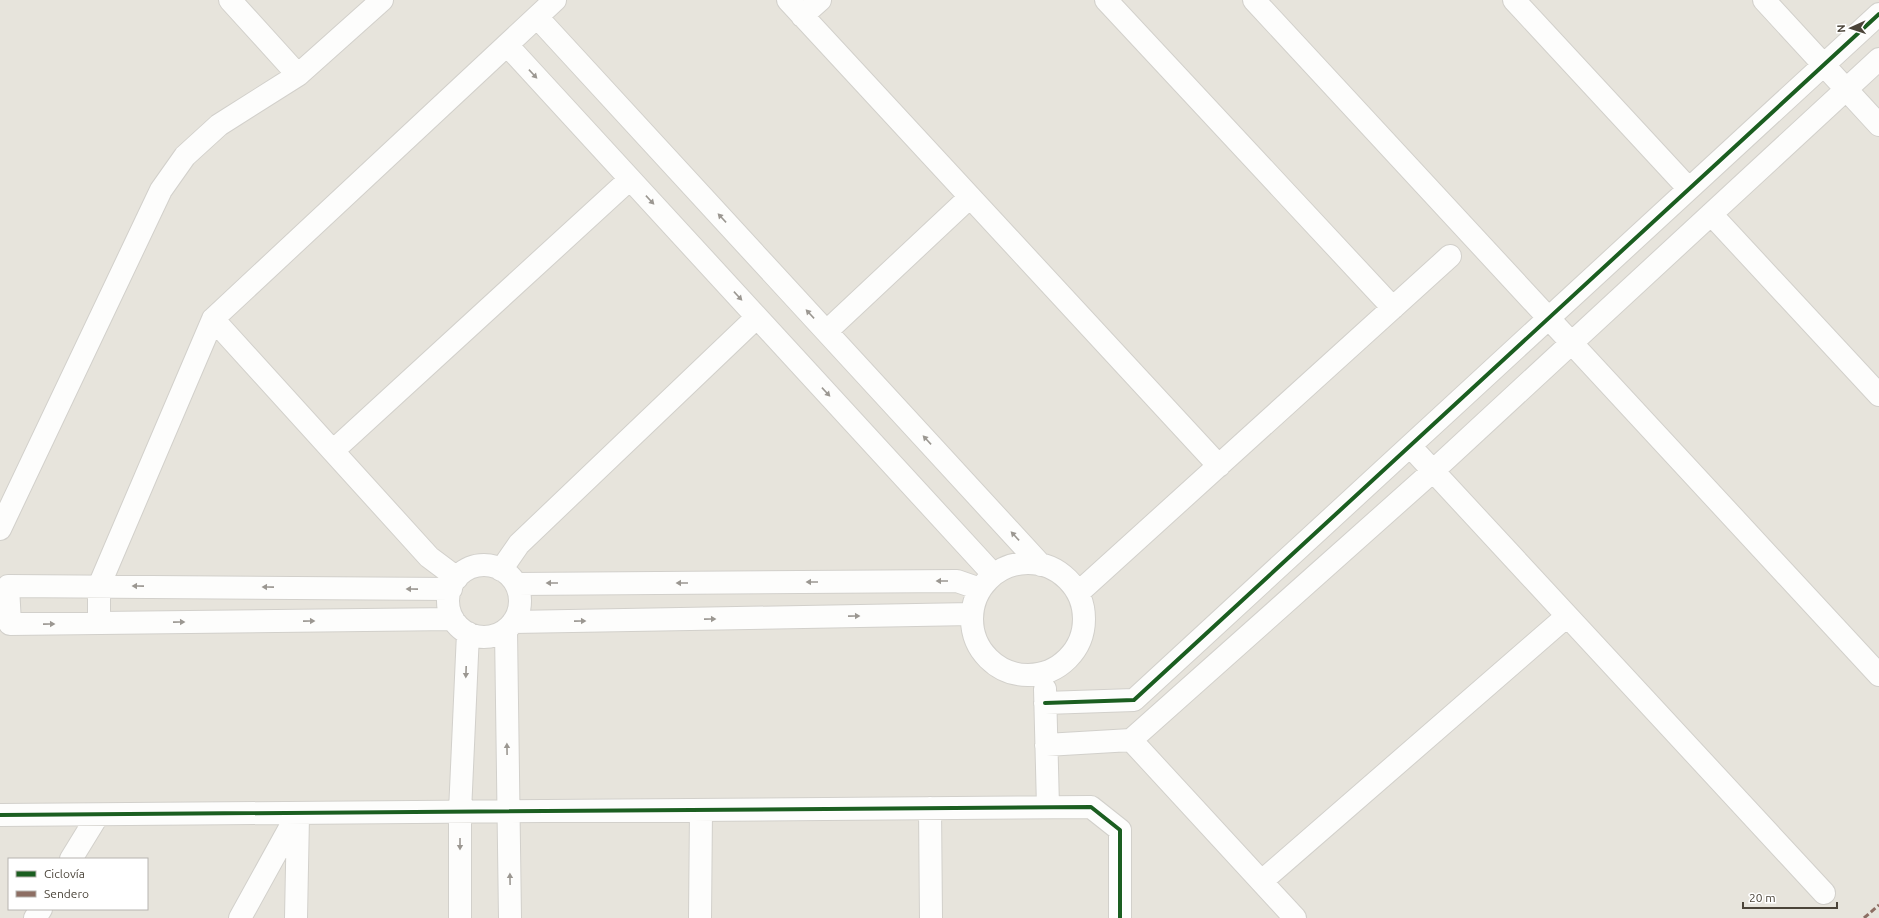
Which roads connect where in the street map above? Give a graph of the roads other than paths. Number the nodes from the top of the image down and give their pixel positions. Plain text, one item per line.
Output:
1 (230, 0) edge
2 (382, 0) edge
3 (556, 0) edge
4 (788, 0) edge
5 (820, 0) edge
6 (1106, 0) edge
7 (1254, 0) edge
8 (1514, 0) edge
9 (1764, 0) edge
10 (1879, 14) edge
11 (802, 16) junction
12 (537, 17) junction
13 (507, 45) junction
14 (1879, 59) edge
15 (1824, 65) junction
16 (298, 75) junction
17 (1846, 89) junction
18 (1879, 125) edge
19 (630, 179) junction
20 (1689, 189) junction
21 (970, 197) junction
22 (1711, 214) junction
23 (1450, 256) dead end
24 (1393, 308) junction
25 (757, 317) junction
26 (213, 318) junction
27 (1549, 318) junction
28 (827, 332) junction
29 (1571, 343) junction
30 (1879, 395) edge
31 (1410, 446) junction
32 (334, 450) junction
33 (1218, 466) junction
34 (1433, 471) junction
35 (0, 529) edge
36 (1041, 565) junction
37 (508, 577) junction
38 (986, 581) junction
39 (454, 584) junction
40 (98, 586) junction
41 (1078, 593) junction
42 (972, 614) junction
43 (1568, 616) junction
44 (99, 623) junction
45 (460, 626) junction
46 (509, 626) junction
47 (1045, 674) junction
48 (1879, 675) edge
49 (1045, 703) junction
50 (1131, 740) junction
51 (1046, 745) junction
52 (930, 808) junction
53 (1048, 808) junction
54 (701, 810) junction
55 (508, 811) junction
56 (460, 812) junction
57 (298, 813) junction
58 (0, 815) edge
59 (98, 815) junction
60 (72, 858) edge
61 (1262, 881) junction
62 (1824, 893) dead end
63 (240, 918) edge
64 (296, 918) edge
65 (460, 918) edge
66 (510, 918) edge
67 (700, 918) edge
68 (931, 918) edge
69 (1120, 918) edge
70 (1296, 918) edge

1 - 16 street
2 - 16 street
3 - 12 street
4 - 11 street
5 - 11 street
6 - 24 street
7 - 27 street
8 - 20 street
9 - 15 street
10 - 15 street
11 - 21 street
12 - 13 street
28 -> 12 street
13 -> 19 street
13 - 26 street
14 - 17 street
15 - 17 street
15 - 20 street
16 - 35 street
17 - 18 street
17 - 22 street
19 -> 25 street
19 - 32 street
20 - 27 street
21 - 28 street
21 - 33 street
22 - 29 street
22 - 30 street
23 - 24 street
24 - 33 street
25 - 37 street
25 -> 38 street
26 - 32 street
26 - 40 street
27 - 29 street
27 - 31 street
36 -> 28 street
29 - 34 street
29 - 48 street
31 - 34 street
31 - 49 street
32 - 39 street
33 - 41 street
34 - 43 street
34 - 50 street
36 - 38 street
36 - 41 street
38 -> 37 street
37 - 39 street
37 - 46 street
38 - 42 street
39 -> 40 street
39 - 45 street
40 - 44 street
40 -> 44 street
41 - 47 street
46 -> 42 street
42 - 47 street
43 - 61 street
43 - 62 street
44 -> 45 street
45 - 46 street
45 -> 56 street
55 -> 46 street
47 - 49 street
49 - 51 street
50 - 51 street
50 - 61 street
51 - 53 street
52 - 53 street
52 - 54 street
52 - 68 street
53 - 69 street
54 - 55 street
54 - 67 street
55 - 56 street
66 -> 55 street
56 - 57 street
56 -> 65 street
57 - 59 street
57 - 63 street
57 - 64 street
58 - 59 street
59 - 60 street
61 - 70 street

